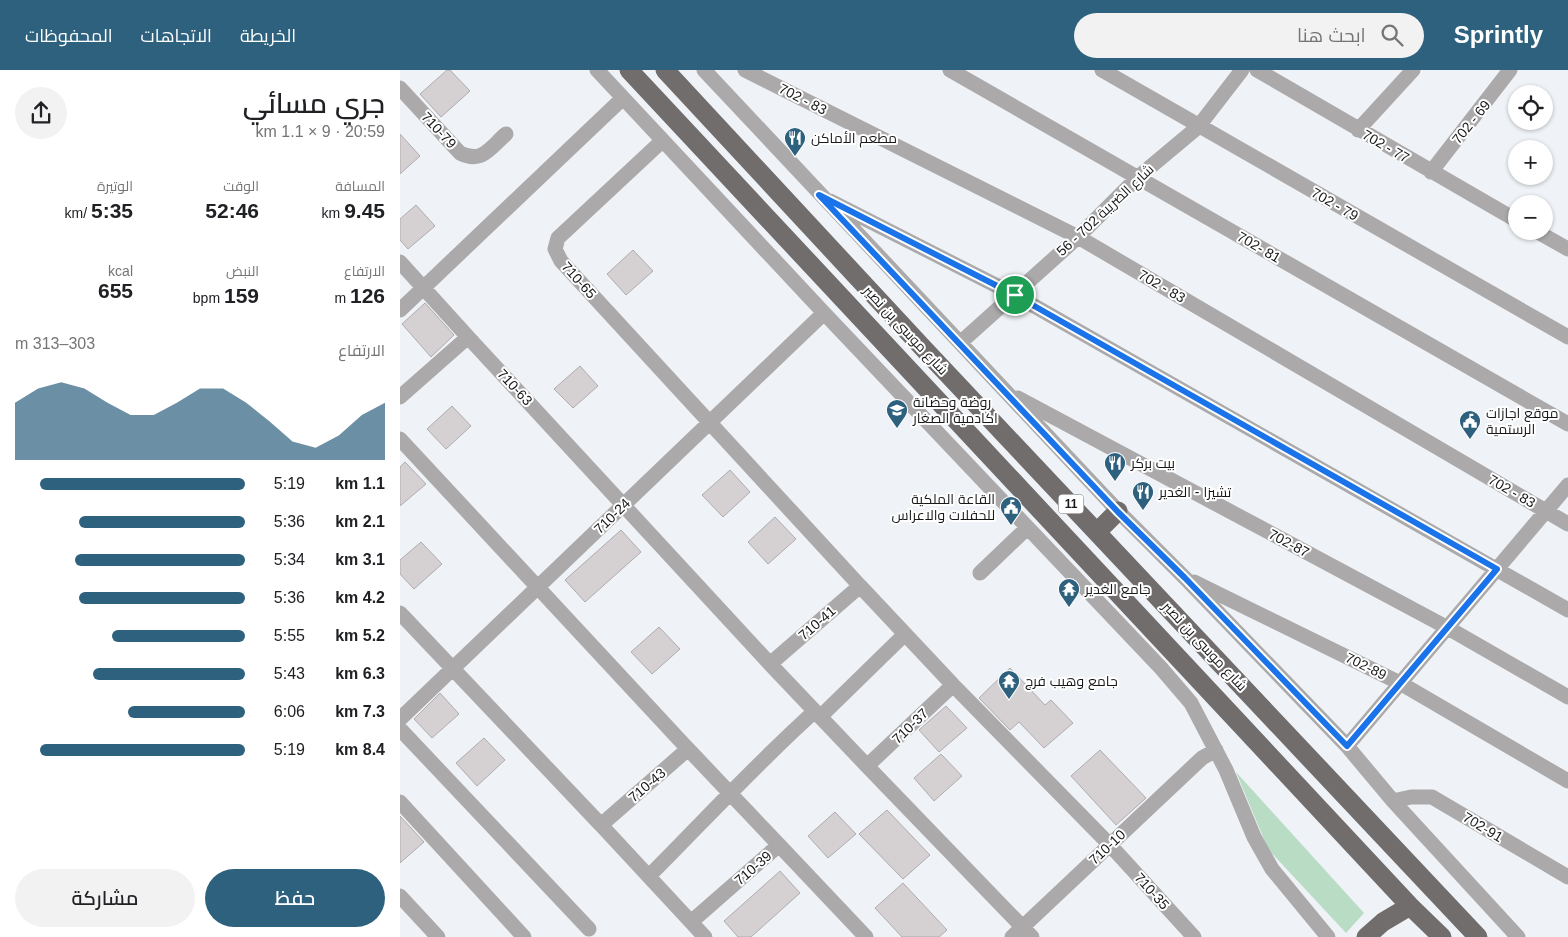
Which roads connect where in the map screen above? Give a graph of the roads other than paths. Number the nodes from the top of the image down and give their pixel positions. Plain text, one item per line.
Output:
1 (597, 70) edge
2 (629, 70) edge
3 (665, 70) edge
4 (704, 70) edge
5 (745, 70) edge
6 (950, 70) edge
7 (1102, 70) edge
8 (1242, 70) edge
9 (1257, 70) edge
10 (1413, 70) edge
11 (1510, 70) edge
12 (400, 88) edge
13 (623, 98) junction
14 (1198, 127) junction
15 (1358, 130) junction
16 (506, 134) dead end
17 (662, 142) junction
18 (1431, 172) junction
19 (1137, 178) junction
20 (819, 195) junction
21 (1508, 215) edge
22 (1078, 237) junction
23 (1551, 240) edge
24 (1568, 250) edge
25 (400, 262) edge
26 (423, 288) junction
27 (1015, 295) junction
28 (400, 310) edge
29 (824, 313) junction
30 (468, 337) junction
31 (1568, 337) edge
32 (960, 344) junction
33 (1008, 392) junction
34 (400, 397) edge
35 (710, 422) junction
36 (1568, 424) edge
37 (400, 439) edge
38 (1568, 485) edge
39 (623, 505) junction
40 (1546, 511) junction
41 (1118, 512) junction
42 (1568, 524) edge
43 (1027, 528) junction
44 (1097, 532) junction
45 (1497, 569) junction
46 (980, 573) dead end
47 (1185, 578) junction
48 (538, 586) junction
49 (860, 586) junction
50 (1568, 610) edge
51 (400, 613) edge
52 (1448, 628) junction
53 (905, 634) junction
54 (770, 664) junction
55 (452, 669) junction
56 (1400, 683) junction
57 (953, 685) junction
58 (1568, 697) edge
59 (818, 714) junction
60 (400, 718) edge
61 (400, 729) edge
62 (1347, 746) junction
63 (688, 749) junction
64 (1216, 750) junction
65 (867, 766) junction
66 (1568, 781) edge
67 (731, 794) junction
68 (1393, 801) junction
69 (400, 802) edge
70 (601, 825) junction
71 (1110, 844) junction
72 (779, 845) junction
73 (649, 876) junction
74 (1568, 877) edge
75 (400, 896) edge
76 (1410, 906) junction
77 (691, 922) junction
78 (1028, 932) edge
79 (589, 934) edge
80 (438, 937) edge
81 (524, 937) edge
82 (705, 937) edge
83 (866, 937) edge
84 (1012, 937) edge
85 (1194, 937) edge
86 (1328, 937) edge
87 (1366, 937) edge
88 (1442, 937) edge
89 (1478, 937) edge
90 (1518, 937) edge

1 - 13 street
2 - 76 main road, شارع موسى بن نصير / 11
3 - 44 main road, شارع موسى بن نصير / 11
4 - 20 street
5 - 22 street, 702 - 83
6 - 19 street, 702- 81
7 - 14 street, 702 - 79
8 - 14 street, شارع الضريبة 702 - 56
9 - 15 street, 702 - 77
10 - 15 street
11 - 18 street, 702 - 69
12 - 16 street, 710-79
13 - 17 street
13 - 26 street
14 - 19 street, شارع الضريبة 702 - 56
14 - 31 street, 702 - 79
15 - 18 street, 702 - 77
17 - 29 street
17 - 35 street, 710-65
18 - 21 street, 702 - 77
19 - 22 street, شارع الضريبة 702 - 56
19 - 36 street, 702- 81
20 - 27 street
20 - 32 street
22 - 27 street, شارع الضريبة 702 - 56
22 - 40 street, 702 - 83
23 - 24 street
25 - 26 street, 710-63
26 - 28 street
26 - 30 street, 710-63
27 - 32 street, شارع الضريبة 702 - 56
27 - 45 street
29 - 35 street, 710-24
29 - 43 street
30 - 34 street
30 - 39 street, 710-63
32 - 33 street
33 - 41 street
33 - 52 street, 702-87
35 - 39 street, 710-24
35 - 49 street
37 - 48 street
38 - 40 street
39 - 48 street, 710-24
39 - 54 street
40 - 42 street, 702 - 83
40 - 45 street
41 - 44 main road
41 - 47 street
43 - 46 street
43 - 64 street
44 - 89 main road, شارع موسى بن نصير / 11
45 - 50 street
45 - 52 street
47 - 56 street, 702-89
47 - 62 street
48 - 55 street, 710-24
48 - 63 street
49 - 53 street
49 - 54 street, 710-41
51 - 55 street
52 - 56 street
52 - 58 street, 702-87
53 - 57 street
53 - 59 street
54 - 59 street
55 - 60 street, 710-24
55 - 70 street
56 - 62 street
56 - 66 street, 702-89
57 - 65 street, 710-37
57 - 71 street
59 - 65 street
59 - 67 street
61 - 79 street
62 - 68 street
63 - 67 street
63 - 70 street, 710-43
64 - 71 street, 710-10
64 - 86 street
65 - 78 street
67 - 72 street
67 - 73 street
68 - 74 street, 702-91
68 - 90 street
69 - 81 street
70 - 73 street
71 - 78 street, 710-10
71 - 85 street, 710-35
72 - 77 street, 710-39
72 - 83 street, 710-39
73 - 77 street
75 - 80 street
76 - 87 main road
76 - 88 main road, شارع موسى بن نصير / 11
77 - 82 street
78 - 84 street, 710-10

